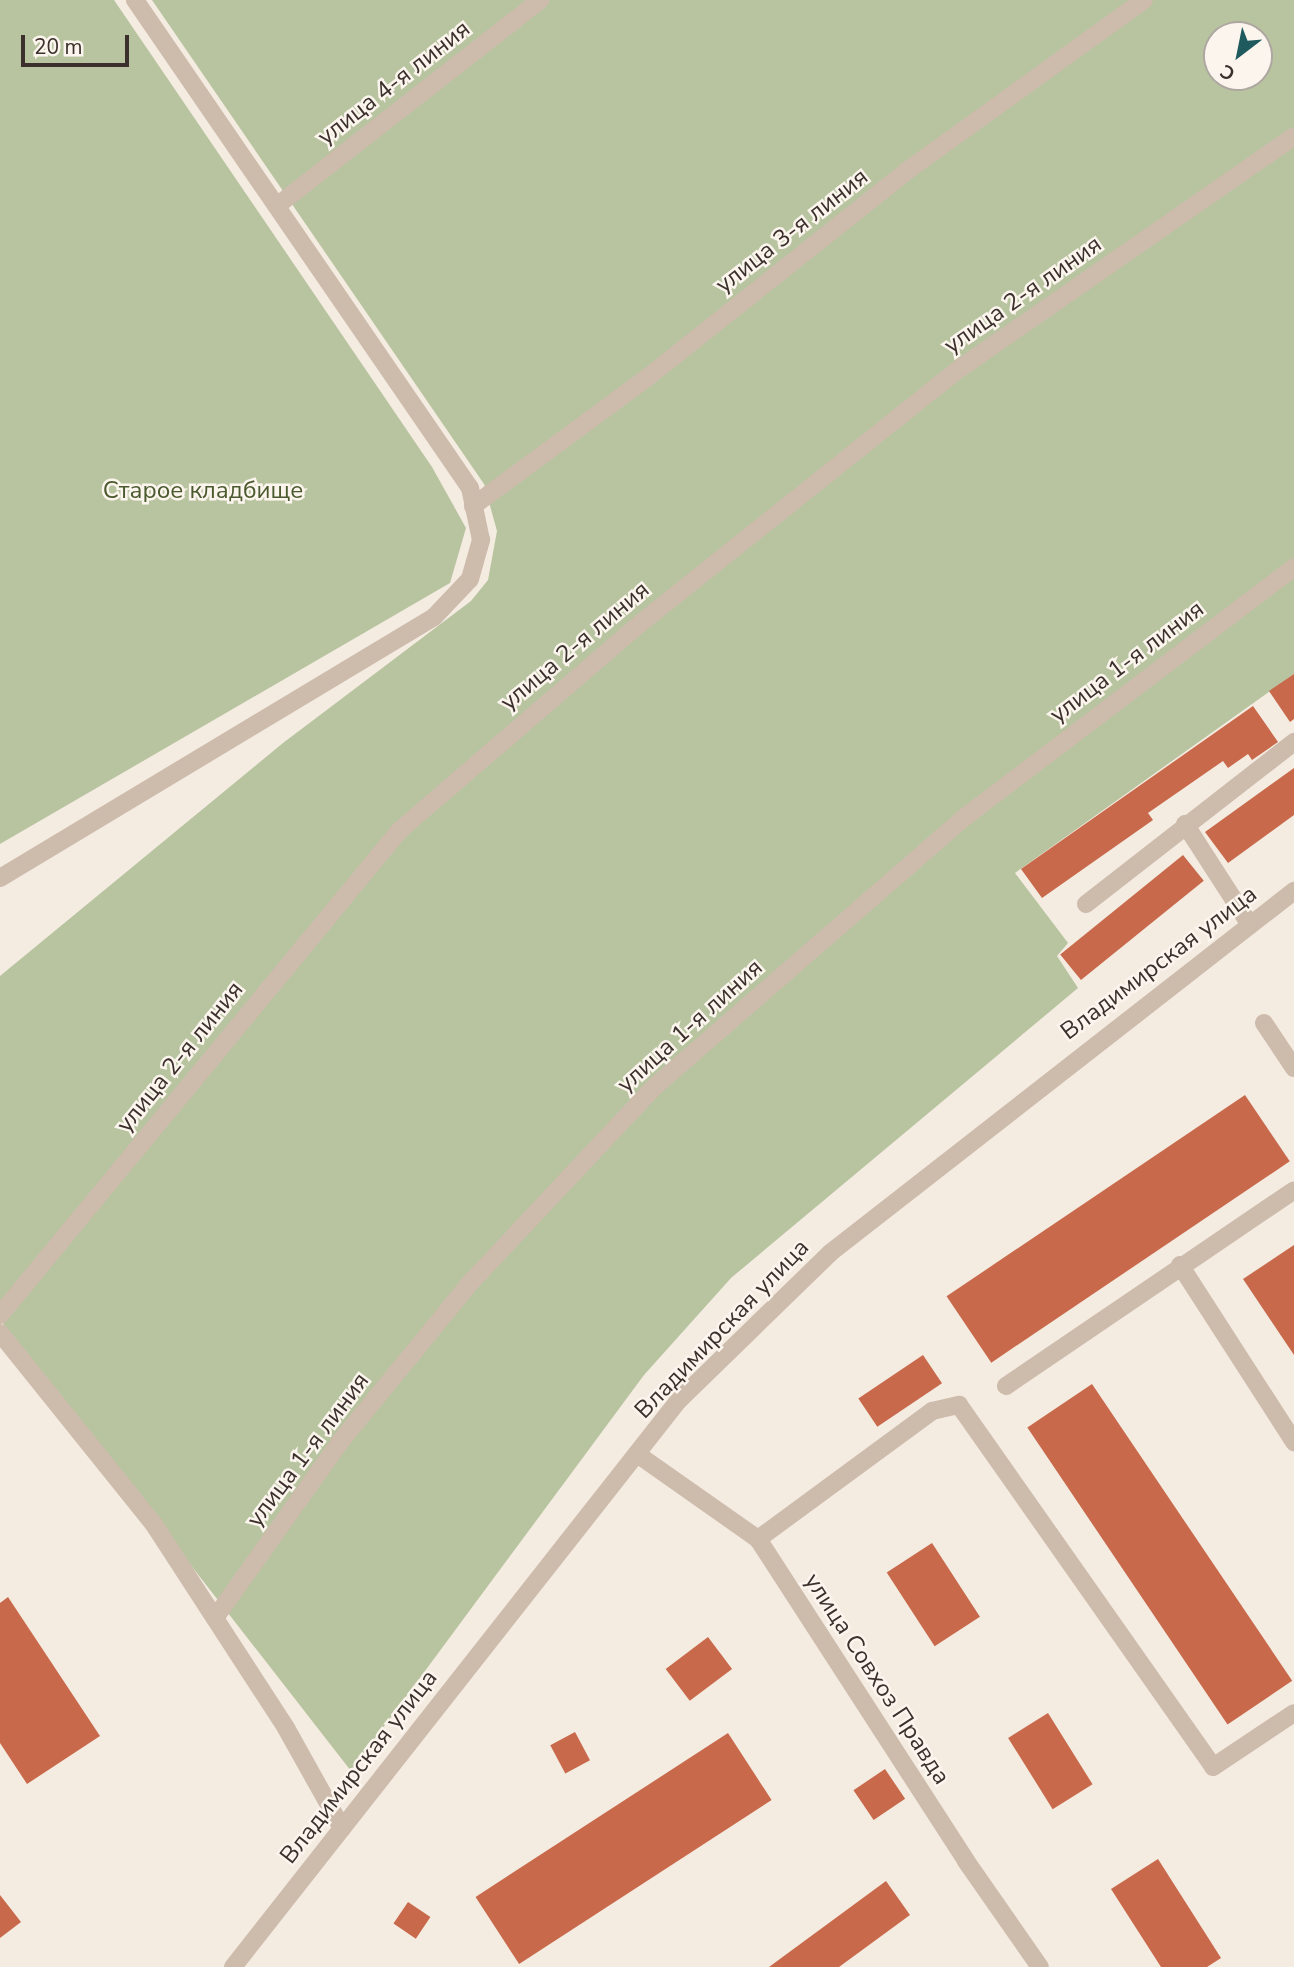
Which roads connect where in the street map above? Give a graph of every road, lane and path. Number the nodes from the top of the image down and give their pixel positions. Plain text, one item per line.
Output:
1 (135, 0) edge
2 (540, 0) edge
3 (1144, 0) edge
4 (1294, 136) edge
5 (278, 205) junction
6 (473, 506) junction
7 (1294, 567) edge
8 (1294, 742) edge
9 (1185, 824) junction
10 (0, 878) edge
11 (1294, 891) edge
12 (1086, 904) dead end
13 (1250, 925) junction
14 (1264, 1023) dead end
15 (1294, 1068) edge
16 (1294, 1191) edge
17 (1180, 1265) junction
18 (0, 1315) edge
19 (0, 1333) edge
20 (1006, 1386) dead end
21 (1294, 1442) edge
22 (637, 1454) junction
23 (758, 1539) junction
24 (215, 1618) junction
25 (1294, 1713) edge
26 (342, 1828) junction
27 (233, 1967) edge
28 (1040, 1967) edge

1 - 5 street
2 - 5 street, улица 4-я линия
3 - 6 street, улица 3-я линия
4 - 18 street, улица 2-я линия
5 - 6 street
6 - 10 street
7 - 24 street, улица 1-я линия
8 - 9 street
9 - 12 street
9 - 13 street
11 - 13 street, Владимирская улица
13 - 22 street, Владимирская улица
14 - 15 street
16 - 17 street
17 - 20 street
17 - 21 street
19 - 24 street
22 - 23 street, улица Совхоз Правда
22 - 26 street, Владимирская улица
23 - 25 street
23 - 28 street, улица Совхоз Правда
24 - 26 street
26 - 27 street, Владимирская улица

